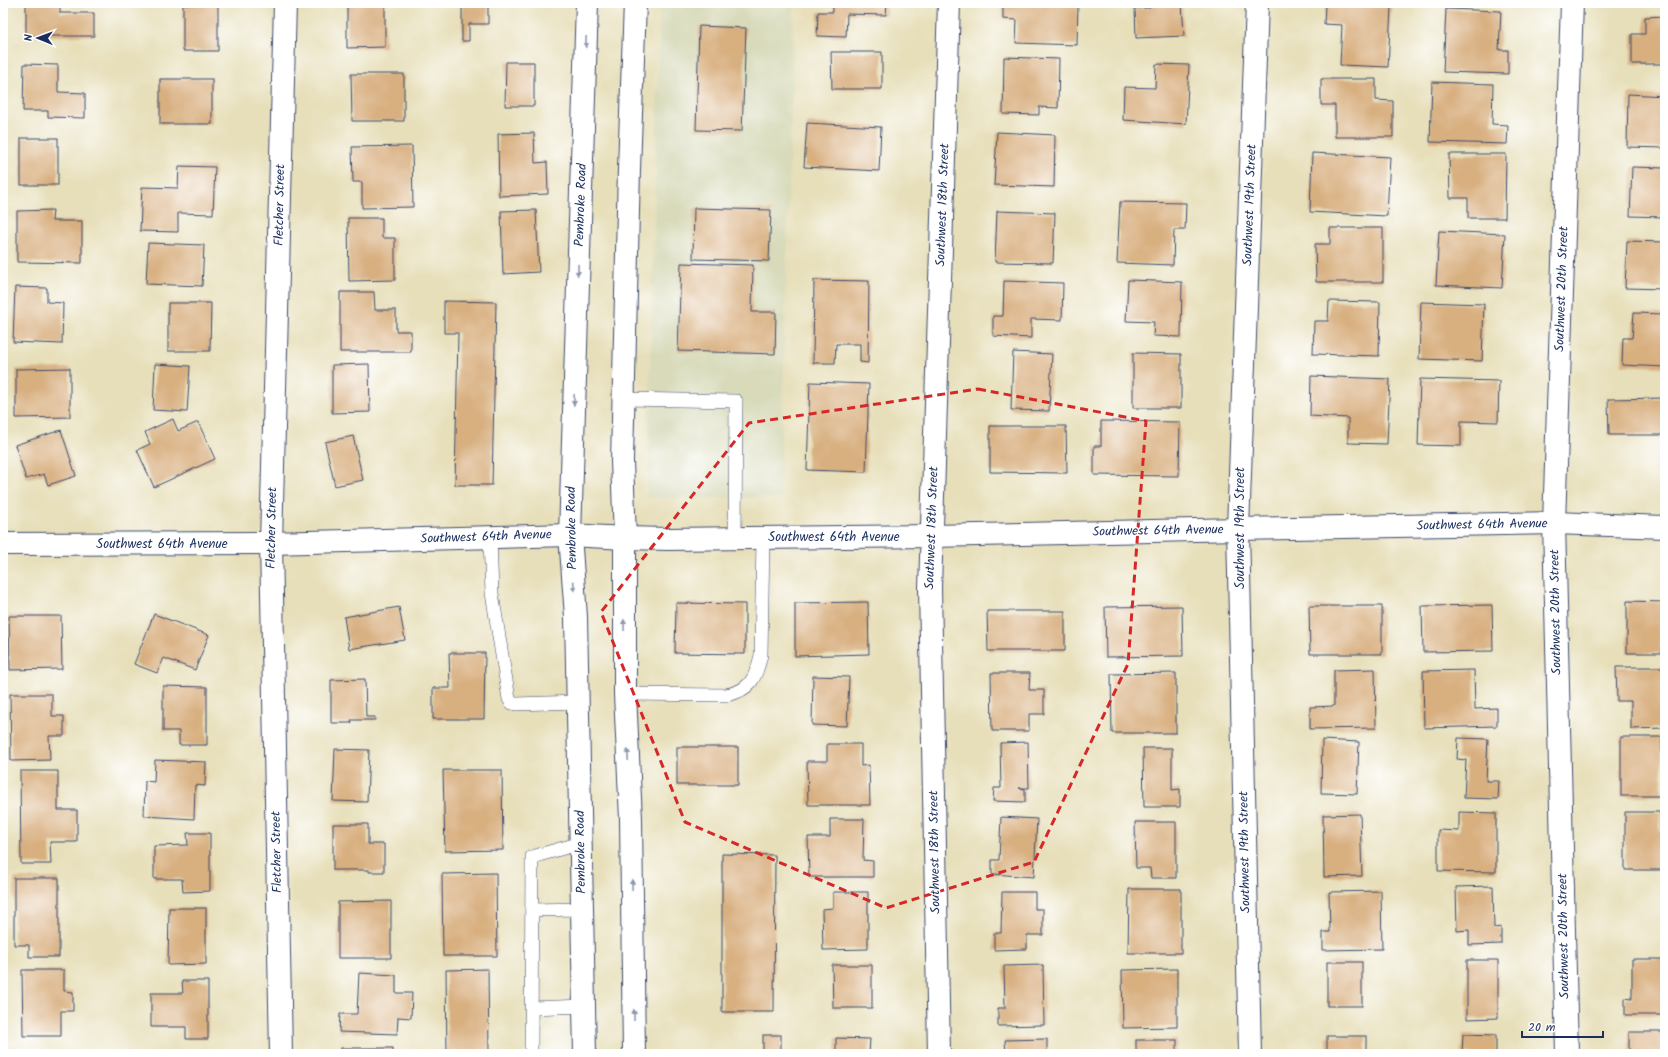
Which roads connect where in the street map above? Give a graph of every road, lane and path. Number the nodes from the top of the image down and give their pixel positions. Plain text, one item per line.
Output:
1 (285, 3) edge
2 (587, 3) edge
3 (620, 3) edge
4 (635, 3) edge
5 (949, 3) edge
6 (1257, 3) edge
7 (1572, 3) edge
8 (629, 169) junction
9 (624, 399) junction
10 (1554, 524) junction
11 (1665, 527) edge
12 (1238, 529) junction
13 (570, 534) junction
14 (932, 536) junction
15 (490, 537) junction
16 (625, 538) junction
17 (734, 538) junction
18 (763, 538) junction
19 (271, 543) junction
20 (3, 544) edge
21 (625, 694) junction
22 (578, 702) junction
23 (581, 844) junction
24 (582, 909) junction
25 (532, 910) junction
26 (584, 1006) junction
27 (532, 1008) junction
28 (281, 1054) edge
29 (531, 1054) edge
30 (585, 1054) edge
31 (634, 1054) edge
32 (938, 1054) edge
33 (1250, 1054) edge
34 (1567, 1054) edge

1 - 19 street, Fletcher Street
2 -> 13 street, Pembroke Road
3 - 8 street
4 - 8 street
5 - 14 street, Southwest 18th Street
6 - 12 street, Southwest 19th Street
7 - 10 street, Southwest 20th Street
8 - 9 street
9 - 16 street
9 - 17 lane
10 - 11 street, Southwest 64th Avenue
10 - 12 street, Southwest 64th Avenue
10 - 34 street, Southwest 20th Street
12 - 14 street, Southwest 64th Avenue
12 - 33 street, Southwest 19th Street
13 - 15 street, Southwest 64th Avenue
13 - 16 street, Southwest 64th Avenue
13 -> 22 street, Pembroke Road
14 - 18 street, Southwest 64th Avenue
14 - 32 street, Southwest 18th Street
15 - 19 street, Southwest 64th Avenue
15 - 22 lane
16 - 17 street, Southwest 64th Avenue
21 -> 16 street
17 - 18 street, Southwest 64th Avenue
18 - 21 lane
19 - 20 street, Southwest 64th Avenue
19 - 28 street, Fletcher Street
31 -> 21 street
22 - 23 street, Pembroke Road
23 - 24 street, Pembroke Road
23 - 25 lane
24 - 25 lane
24 - 26 street, Pembroke Road
25 - 27 lane
26 - 27 lane
26 - 30 street, Pembroke Road
27 - 29 lane

